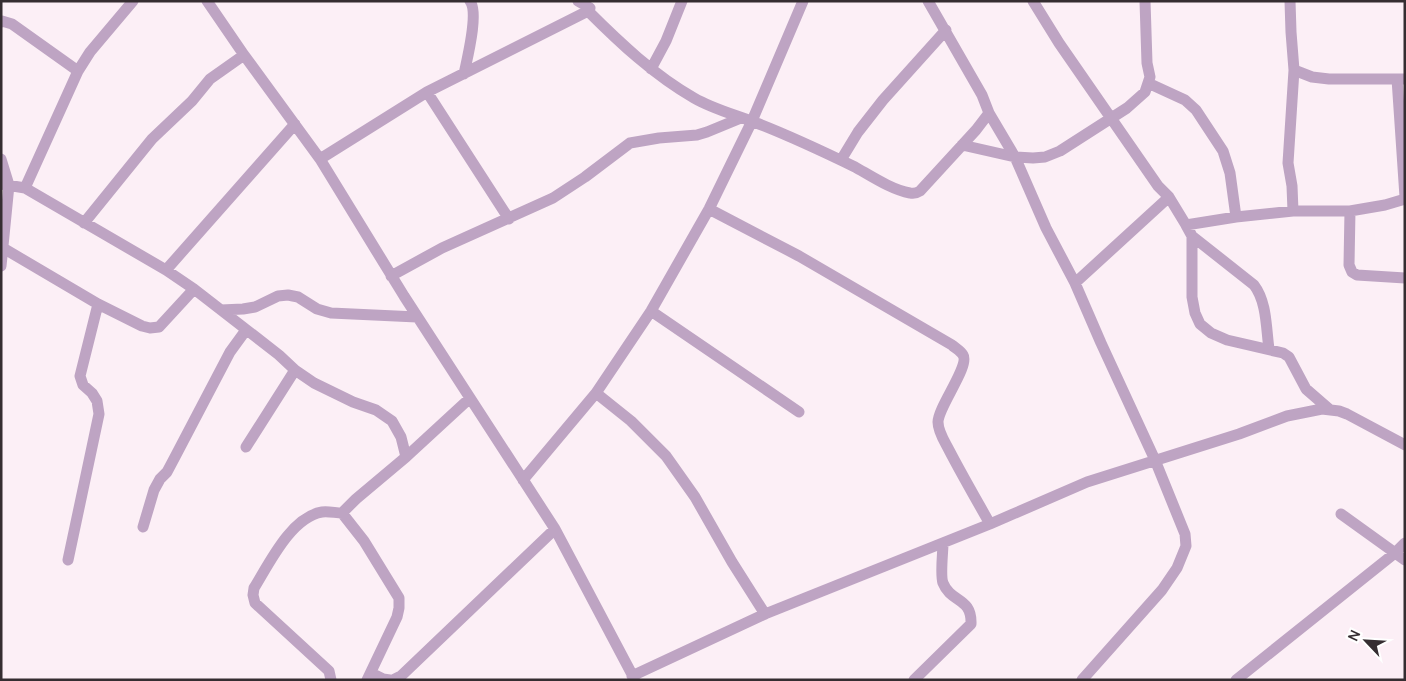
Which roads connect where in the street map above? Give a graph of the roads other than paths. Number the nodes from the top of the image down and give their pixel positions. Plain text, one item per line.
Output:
1 (133, 1) edge
2 (207, 1) edge
3 (470, 1) edge
4 (578, 1) edge
5 (682, 1) edge
6 (802, 1) edge
7 (928, 1) edge
8 (1033, 1) edge
9 (1145, 1) edge
10 (1290, 1) edge
11 (590, 7) edge
12 (1, 22) edge
13 (946, 30) junction
14 (244, 55) junction
15 (651, 69) junction
16 (1294, 70) junction
17 (78, 71) junction
18 (464, 74) junction
19 (1401, 79) edge
20 (1148, 83) junction
21 (427, 92) junction
22 (989, 113) junction
23 (1112, 118) junction
24 (747, 120) junction
25 (295, 124) junction
26 (962, 145) junction
27 (1014, 157) junction
28 (1, 159) edge
29 (320, 159) junction
30 (841, 160) junction
31 (5, 185) edge
32 (25, 188) junction
33 (1169, 197) junction
34 (1405, 198) edge
35 (709, 209) junction
36 (1293, 211) junction
37 (1350, 211) junction
38 (1236, 217) junction
39 (509, 219) junction
40 (84, 223) junction
41 (1186, 225) junction
42 (1192, 236) junction
43 (3, 248) junction
44 (1, 266) edge
45 (166, 270) junction
46 (391, 276) junction
47 (1405, 278) edge
48 (1075, 283) junction
49 (194, 289) junction
50 (98, 304) junction
51 (221, 310) junction
52 (651, 312) junction
53 (417, 317) junction
54 (246, 330) junction
55 (1269, 349) junction
56 (295, 370) junction
57 (596, 392) junction
58 (470, 398) junction
59 (1329, 410) junction
60 (800, 412) dead end
61 (1405, 445) edge
62 (246, 448) dead end
63 (406, 457) junction
64 (1155, 460) junction
65 (523, 480) junction
66 (342, 513) junction
67 (1341, 514) dead end
68 (990, 524) junction
69 (143, 527) dead end
70 (554, 528) junction
71 (943, 543) junction
72 (1405, 543) edge
73 (1400, 556) edge
74 (68, 560) dead end
75 (764, 614) junction
76 (369, 676) edge
77 (634, 678) edge
78 (331, 680) edge
79 (391, 680) edge
80 (914, 680) edge
81 (1082, 680) edge
82 (1236, 680) edge

1 - 17 street
2 - 14 street
3 - 18 street
4 - 11 street
5 - 15 street
6 - 24 street
7 - 13 street
8 - 23 street
9 - 20 street
10 - 16 street
11 - 15 street
11 - 18 street
12 - 17 street
13 - 22 street
13 - 30 street
14 - 25 street
14 - 40 street
15 - 24 street
16 - 19 street
16 - 36 street
17 - 32 street
18 - 21 street
19 - 34 street
20 - 23 street
20 - 38 street
21 - 29 street
21 - 39 street
22 - 26 street
22 - 27 street
23 - 27 street
23 - 33 street
24 - 30 street
24 - 35 street
24 - 39 street
25 - 29 street
25 - 45 street
26 - 27 street
26 - 30 street
27 - 48 street
28 - 31 street
29 - 46 street
31 - 32 street
31 - 43 street
32 - 40 street
33 - 41 street
33 - 48 street
34 - 37 street
35 - 52 street
35 - 68 street
36 - 37 street
36 - 38 street
37 - 47 street
38 - 41 street
39 - 46 street
40 - 45 street
41 - 42 street
42 - 55 street
42 - 55 street
43 - 44 street
43 - 50 street
45 - 49 street
46 - 53 street
48 - 64 street
49 - 50 street
49 - 51 street
50 - 74 street
51 - 53 street
51 - 54 street
52 - 57 street
52 - 60 street
53 - 58 street
54 - 56 street
54 - 69 street
55 - 59 street
56 - 62 street
56 - 63 street
57 - 65 street
57 - 75 street
58 - 63 street
58 - 65 street
59 - 61 street
59 - 64 street
63 - 66 street
64 - 68 street
64 - 81 street
65 - 70 street
66 - 76 street
66 - 78 street
67 - 73 street
68 - 71 street
70 - 77 street
70 - 79 street
71 - 75 street
71 - 80 street
72 - 73 street
73 - 82 street
75 - 77 street
76 - 79 street

